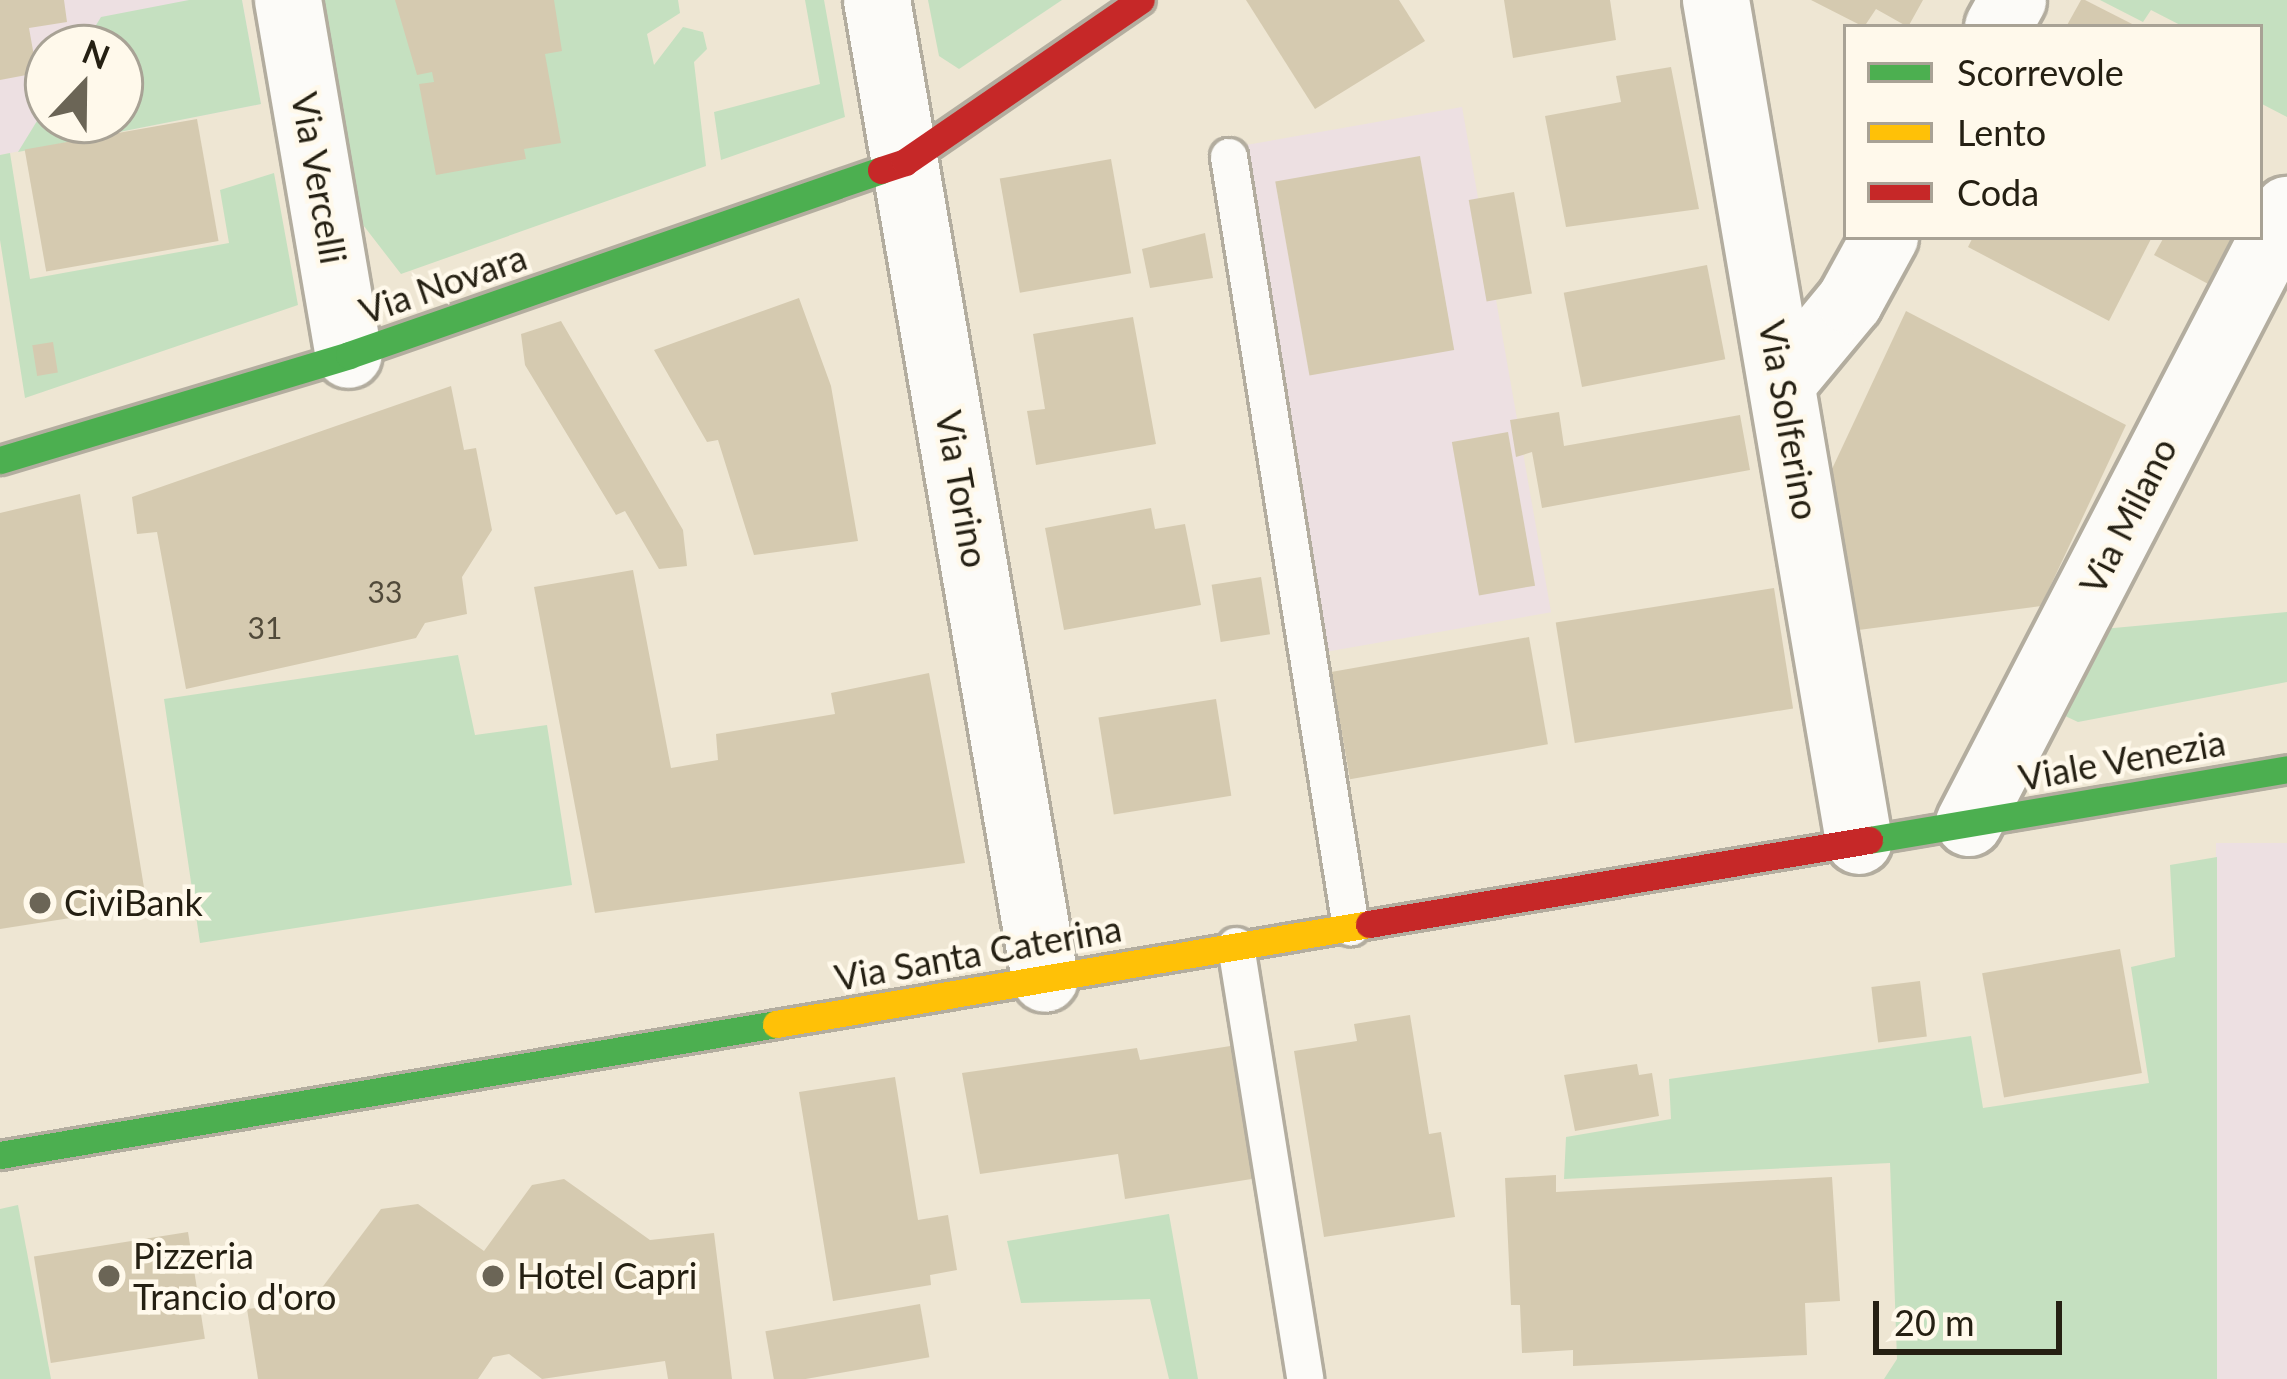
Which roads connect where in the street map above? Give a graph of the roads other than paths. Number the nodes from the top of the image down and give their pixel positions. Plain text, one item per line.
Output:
1 (288, 0) edge
2 (877, 0) edge
3 (1142, 0) edge
4 (1716, 0) edge
5 (1229, 157) dead end
6 (905, 162) junction
7 (2287, 210) edge
8 (1883, 240) edge
9 (349, 355) junction
10 (1783, 382) junction
11 (0, 460) edge
12 (2287, 769) edge
13 (1969, 823) junction
14 (1859, 841) junction
15 (1351, 927) junction
16 (1236, 946) junction
17 (1046, 979) junction
18 (0, 1155) edge
19 (1305, 1379) edge

1 - 9 street, Via Vercelli
2 - 6 street, Via Torino
3 - 6 main road, Via Novara
4 - 10 street, Via Solferino
5 - 15 lane
6 - 9 main road, Via Novara
6 - 17 street, Via Torino
7 - 13 street, Via Milano
8 - 10 street
9 - 11 main road, Via Novara
10 - 14 street, Via Solferino
12 - 13 main road, Viale Venezia
13 - 14 main road, Via Santa Caterina
14 - 15 main road, Via Santa Caterina
15 - 16 main road, Via Santa Caterina
16 - 17 main road, Via Santa Caterina
16 - 19 lane
17 - 18 main road, Via Santa Caterina

